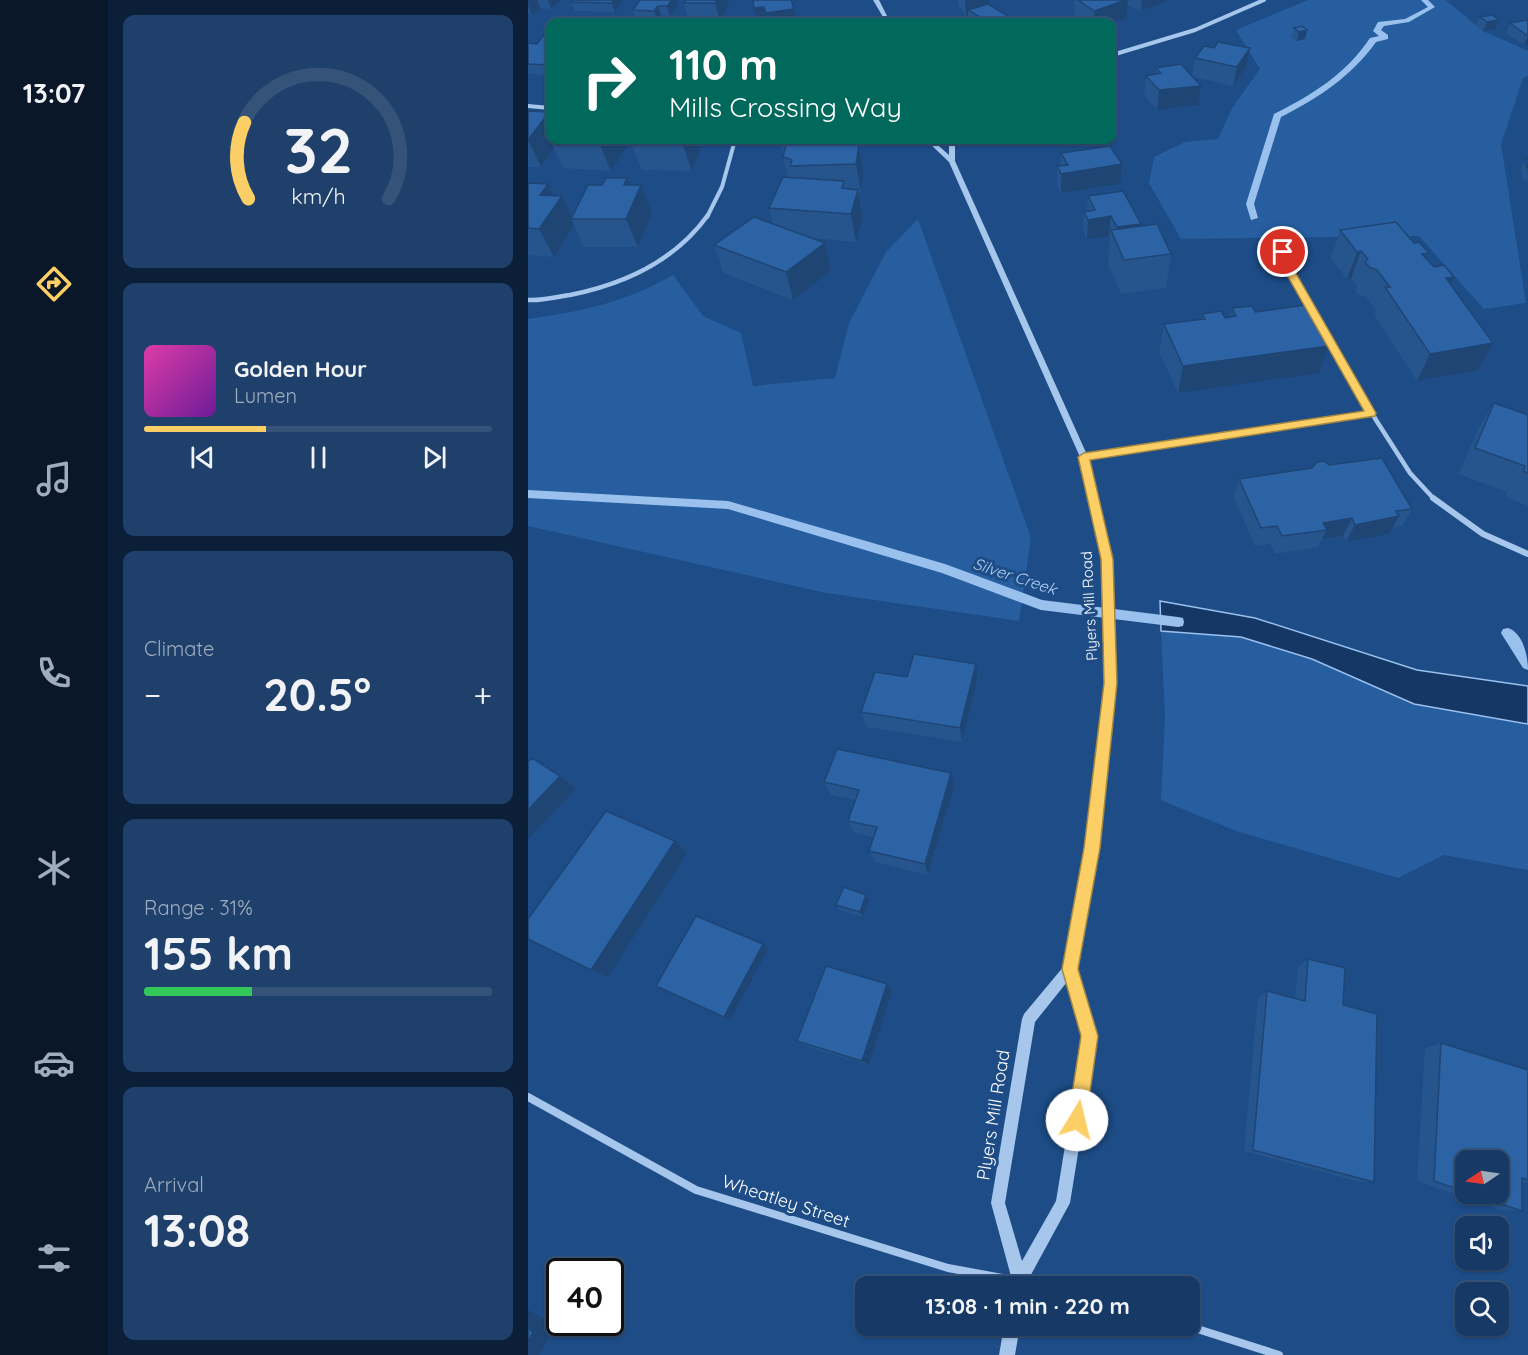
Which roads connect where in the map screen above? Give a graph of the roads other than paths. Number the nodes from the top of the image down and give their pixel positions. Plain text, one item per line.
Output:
1 (876, 0) edge
2 (1264, 0) edge
3 (1259, 2) edge
4 (886, 18) edge
5 (1116, 55) edge
6 (528, 106) edge
7 (546, 108) edge
8 (734, 144) edge
9 (933, 144) edge
10 (952, 144) edge
11 (952, 161) junction
12 (1283, 252) dead end
13 (528, 300) edge
14 (1371, 413) junction
15 (1084, 457) junction
16 (1528, 554) edge
17 (1070, 969) junction
18 (528, 1097) edge
19 (984, 1276) edge
20 (1017, 1276) edge
21 (1023, 1276) edge
22 (1200, 1330) edge
23 (1010, 1336) edge
24 (1007, 1355) edge
25 (1279, 1355) edge

1 - 4 street
2 - 3 street
3 - 5 street
6 - 7 street
8 - 13 street
9 - 11 street, Plyers Mill Road
10 - 11 street, Plyers Mill Road
11 - 15 street, Plyers Mill Road
12 - 14 street
14 - 15 street
14 - 16 street
15 - 17 street, Plyers Mill Road
17 - 20 street, Plyers Mill Road
17 - 21 street, Plyers Mill Road
18 - 19 street, Wheatley Street
22 - 25 street
23 - 24 street

